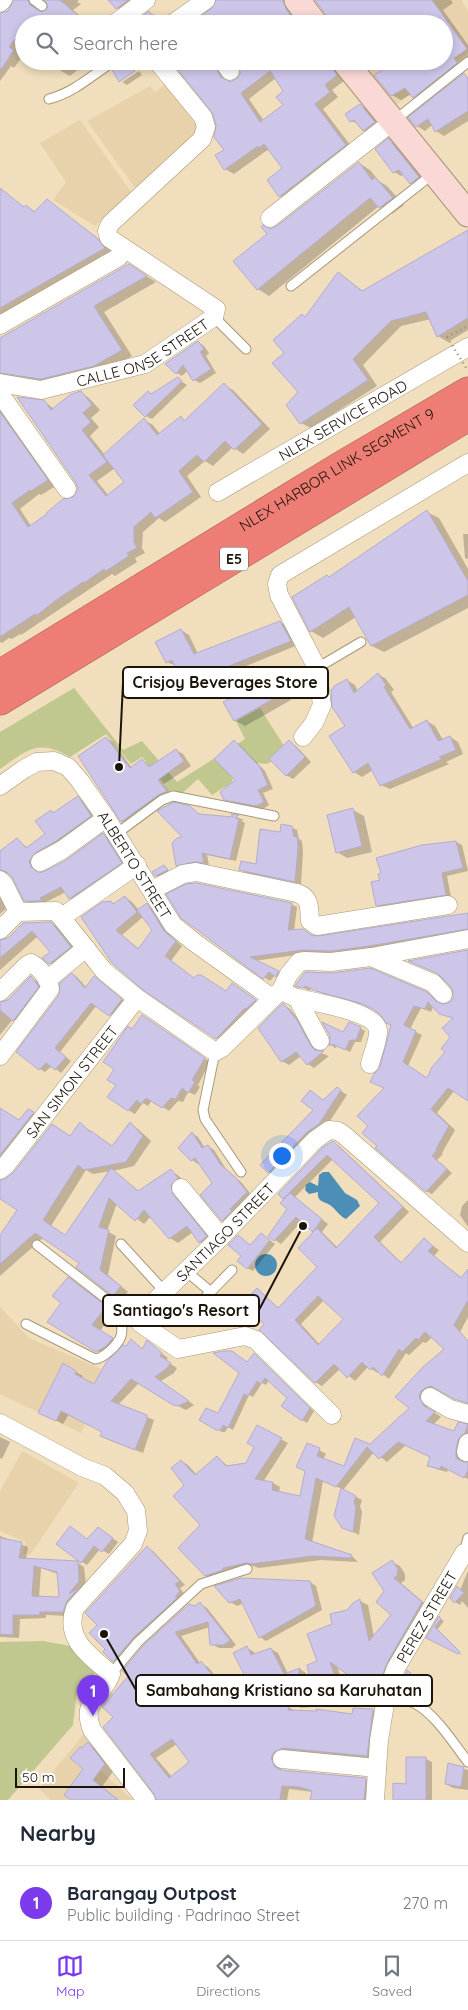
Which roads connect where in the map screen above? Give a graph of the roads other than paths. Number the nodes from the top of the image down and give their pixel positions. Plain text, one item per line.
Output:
1 (3, 0) edge
2 (146, 0) edge
3 (206, 0) edge
4 (297, 0) edge
5 (0, 3) edge
6 (126, 15) edge
7 (196, 15) edge
8 (309, 15) edge
9 (468, 62) edge
10 (102, 70) edge
11 (165, 70) edge
12 (351, 70) edge
13 (49, 99) dead end
14 (392, 122) junction
15 (435, 173) junction
16 (468, 214) edge
17 (270, 218) dead end
18 (119, 256) dead end
19 (291, 286) dead end
20 (214, 316) junction
21 (0, 325) edge
22 (468, 347) edge
23 (246, 349) dead end
24 (0, 383) edge
25 (468, 390) edge
26 (0, 394) edge
27 (468, 417) edge
28 (468, 432) edge
29 (468, 463) edge
30 (67, 489) dead end
31 (351, 489) junction
32 (218, 492) dead end
33 (361, 642) dead end
34 (317, 668) junction
35 (0, 674) edge
36 (0, 701) edge
37 (303, 736) dead end
38 (0, 786) edge
39 (274, 816) dead end
40 (106, 818) junction
41 (116, 834) junction
42 (40, 862) dead end
43 (137, 866) junction
44 (0, 880) edge
45 (152, 890) junction
46 (448, 905) dead end
47 (18, 912) junction
48 (62, 916) junction
49 (0, 930) edge
50 (468, 939) edge
51 (86, 948) junction
52 (371, 957) junction
53 (47, 980) junction
54 (0, 992) edge
55 (276, 994) junction
56 (443, 994) dead end
57 (137, 998) junction
58 (297, 998) junction
59 (320, 1041) dead end
60 (216, 1052) junction
61 (0, 1056) edge
62 (370, 1064) dead end
63 (3, 1167) edge
64 (241, 1172) dead end
65 (181, 1188) dead end
66 (222, 1237) junction
67 (468, 1243) edge
68 (121, 1244) dead end
69 (37, 1245) dead end
70 (232, 1270) dead end
71 (186, 1271) junction
72 (165, 1292) junction
73 (211, 1292) junction
74 (194, 1309) dead end
75 (133, 1318) junction
76 (26, 1324) dead end
77 (430, 1397) dead end
78 (468, 1414) edge
79 (332, 1415) dead end
80 (0, 1424) edge
81 (466, 1546) edge
82 (247, 1569) dead end
83 (111, 1674) junction
84 (385, 1700) junction
85 (301, 1702) dead end
86 (282, 1759) dead end
87 (468, 1762) edge
88 (377, 1768) junction
89 (146, 1800) edge
90 (375, 1800) edge

1 - 5 street
2 - 6 street
3 - 7 street
4 - 8 street
9 - 14 lane
10 - 13 lane
11 - 20 street, CALLE ONSE STREET
12 - 14 street
14 - 15 street
14 - 17 street
15 - 16 street
15 - 19 lane
18 - 21 street
20 - 23 lane
20 - 24 street, CALLE ONSE STREET
22 - 32 street, NLEX SERVICE ROAD
25 - 35 highway, NLEX HARBOR LINK SEGMENT 9 / E5
26 - 30 street
27 - 31 highway, NLEX HARBOR LINK SEGMENT 9 / E5
28 - 31 highway
29 - 34 street
31 - 36 highway, NLEX HARBOR LINK SEGMENT 9 / E5
33 - 34 lane
34 - 37 street
38 - 40 street, ALBERTO STREET
39 - 41 lane
40 - 41 street, ALBERTO STREET
40 - 42 street
41 - 43 street, ALBERTO STREET
43 - 45 street, ALBERTO STREET
43 - 48 street
44 - 47 street
45 - 46 street
45 - 55 street, ALBERTO STREET
47 - 48 street
47 - 49 street
48 - 51 street
50 - 52 street
51 - 53 street
51 - 57 street
52 - 55 street
52 - 56 street
53 - 54 street
53 - 61 street
55 - 58 street, ALBERTO STREET
55 - 60 street
57 - 60 street
57 - 63 street, SAN SIMON STREET
58 - 59 street
58 - 62 street, ALBERTO STREET
60 - 64 lane
65 - 66 street
66 - 67 street, SANTIAGO STREET
66 - 71 street, SANTIAGO STREET
68 - 72 lane
69 - 75 lane
70 - 73 lane
71 - 72 street, SANTIAGO STREET
71 - 73 lane
72 - 75 street, SANTIAGO STREET
73 - 74 lane
75 - 76 lane
75 - 79 street
77 - 78 street
80 - 83 street
81 - 84 street, PEREZ STREET
82 - 83 lane
83 - 89 street
84 - 85 lane
84 - 87 lane
84 - 88 street, PEREZ STREET
86 - 88 street
88 - 90 street, PEREZ STREET

